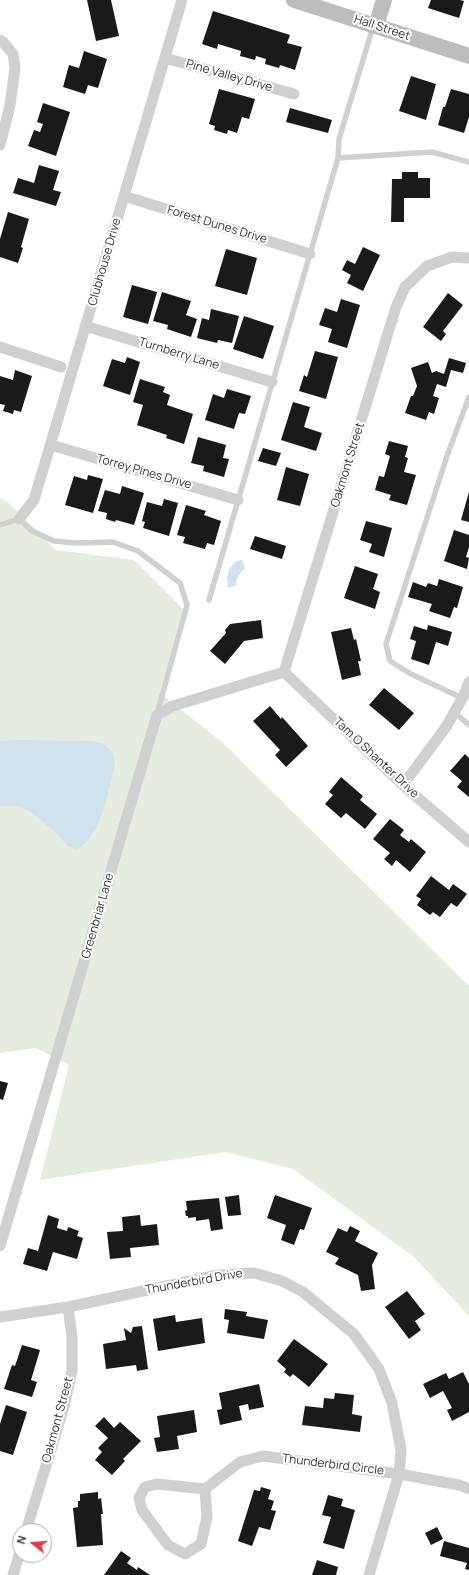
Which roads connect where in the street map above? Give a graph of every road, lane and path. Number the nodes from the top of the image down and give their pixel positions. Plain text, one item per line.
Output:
1 (182, 0) edge
2 (294, 0) edge
3 (384, 0) edge
4 (375, 25) junction
5 (0, 40) edge
6 (468, 54) edge
7 (165, 58) junction
8 (294, 94) dead end
9 (0, 145) edge
10 (338, 158) junction
11 (469, 162) edge
12 (124, 196) junction
13 (310, 254) junction
14 (469, 258) edge
15 (85, 326) junction
16 (0, 346) edge
17 (61, 367) dead end
18 (272, 382) junction
19 (469, 397) edge
20 (50, 444) junction
21 (238, 500) junction
22 (19, 519) junction
23 (0, 525) edge
24 (209, 600) dead end
25 (284, 672) junction
26 (469, 682) edge
27 (462, 698) junction
28 (454, 712) junction
29 (157, 715) junction
30 (469, 725) edge
31 (403, 785) junction
32 (469, 842) edge
33 (0, 1246) edge
34 (68, 1307) junction
35 (0, 1317) edge
36 (399, 1474) junction
37 (205, 1488) junction
38 (469, 1489) edge
39 (28, 1523) edge
40 (17, 1563) edge
41 (13, 1575) edge
42 (369, 1575) edge

1 - 7 street, Clubhouse Drive
2 - 4 street, Hall Street
3 - 4 street
4 - 6 street, Hall Street
4 - 10 lane
5 - 9 street
7 - 8 street, Pine Valley Drive
7 - 12 street, Clubhouse Drive
10 - 11 lane
10 - 13 lane
12 - 13 street, Forest Dunes Drive
12 - 15 street, Clubhouse Drive
13 - 18 lane
14 - 25 street, Oakmont Street
15 - 18 street, Turnberry Lane
15 - 20 street, Clubhouse Drive
16 - 17 street
18 - 21 lane
19 - 27 lane
20 - 21 street, Torrey Pines Drive
20 - 22 street, Clubhouse Drive
21 - 24 lane
22 - 23 lane
22 - 29 lane
25 - 29 street
25 - 31 street, Tam O Shanter Drive
26 - 27 street
27 - 28 street
28 - 30 lane
28 - 31 street
29 - 33 street, Greenbriar Lane
31 - 32 street, Tam O Shanter Drive
34 - 35 street, Thunderbird Drive
34 - 36 street, Thunderbird Drive
34 - 39 street, Oakmont Street
36 - 37 street, Thunderbird Circle
36 - 38 street, Thunderbird Circle
36 - 42 street, Thunderbird Drive
37 - 37 street
40 - 41 street

